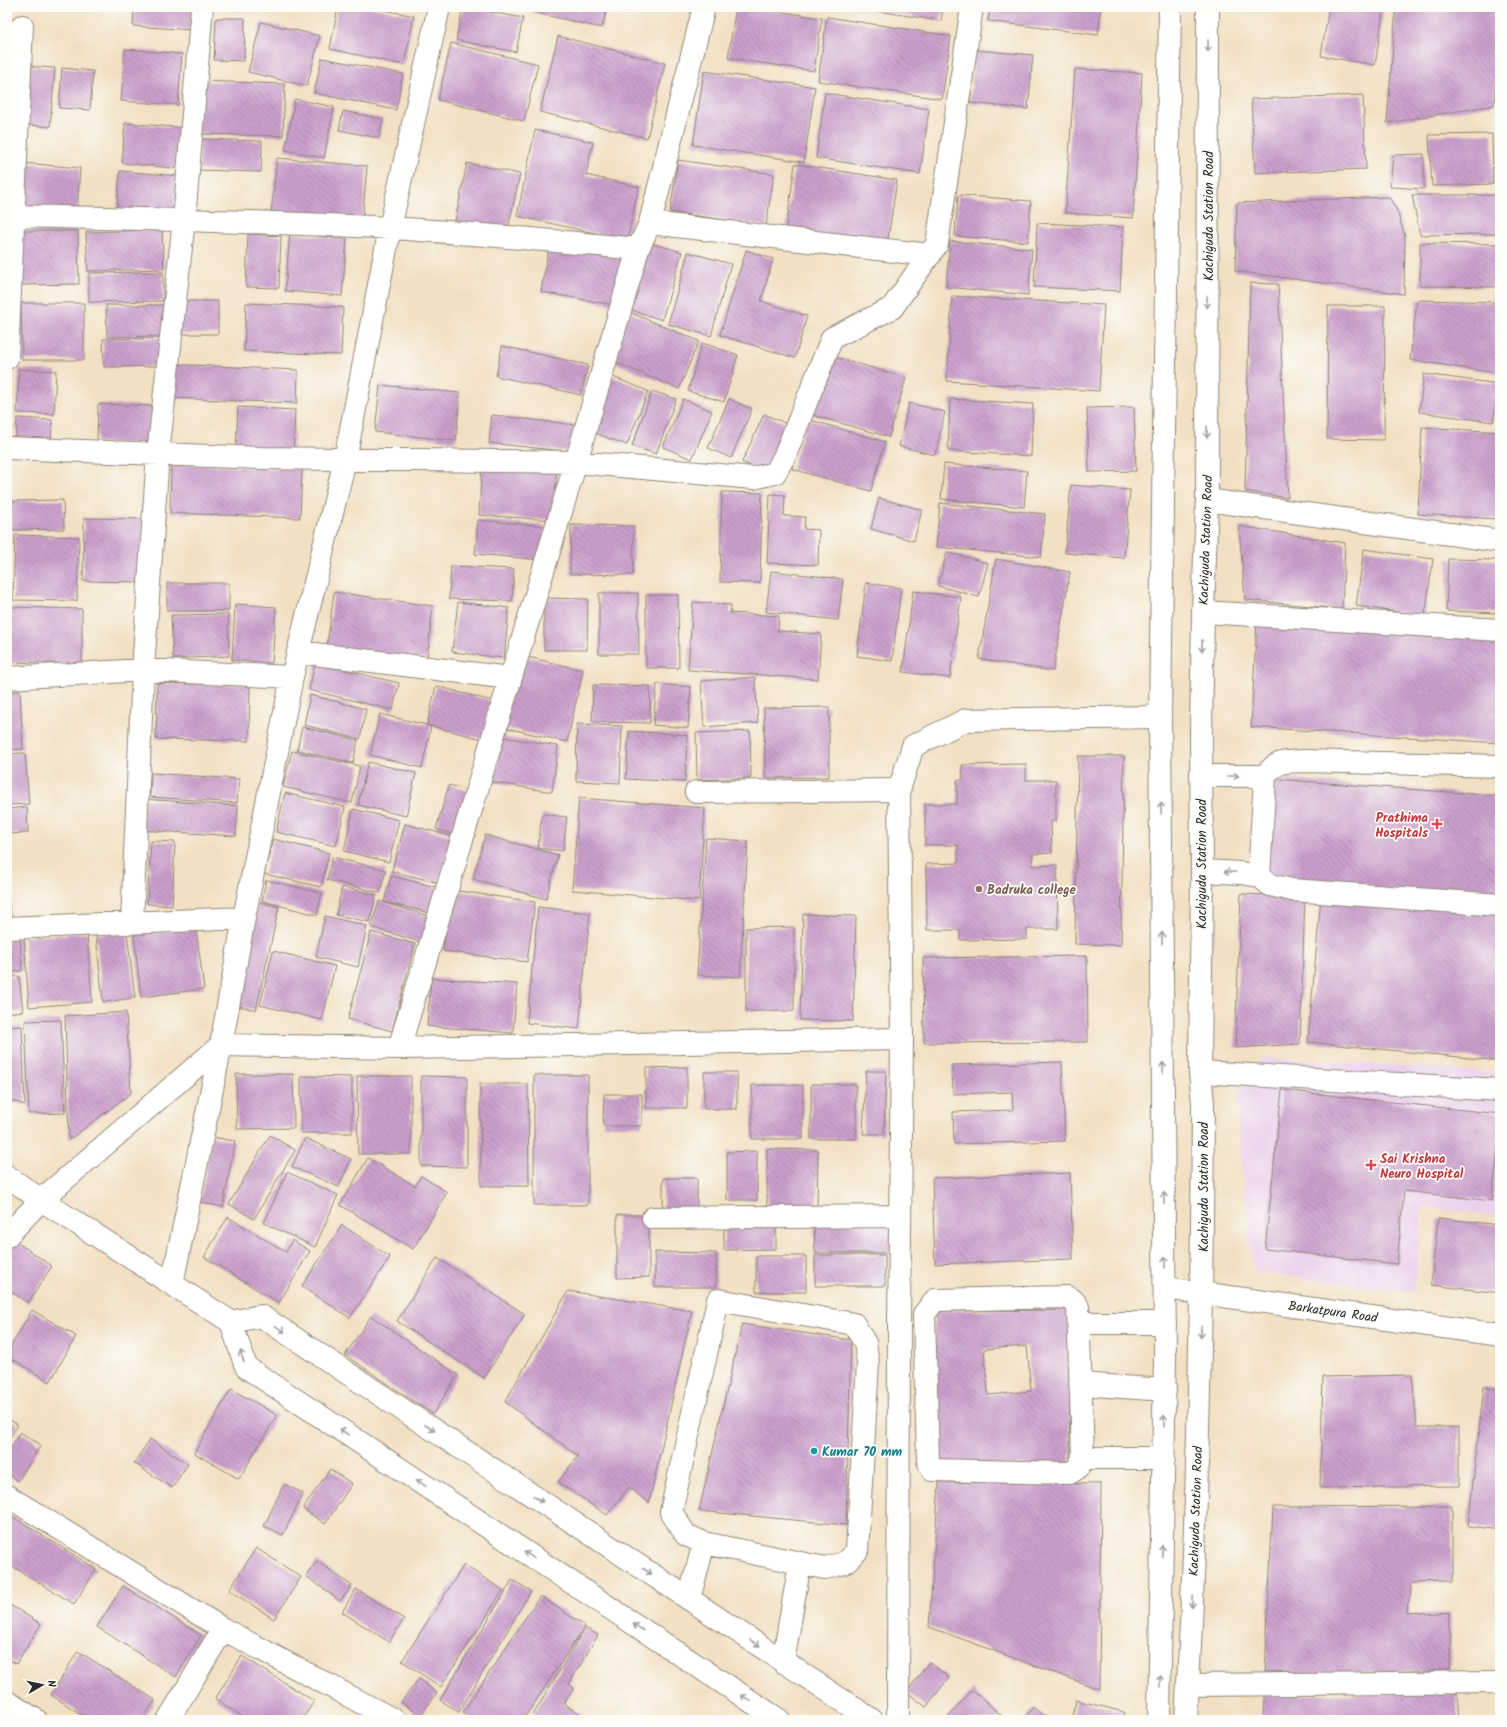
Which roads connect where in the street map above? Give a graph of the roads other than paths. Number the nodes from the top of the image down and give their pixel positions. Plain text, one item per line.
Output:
1 (202, 7) edge
2 (439, 7) edge
3 (704, 7) edge
4 (972, 7) edge
5 (1170, 7) edge
6 (1208, 7) edge
7 (22, 26) dead end
8 (11, 147) edge
9 (14, 216) junction
10 (184, 220) junction
11 (650, 223) junction
12 (390, 228) junction
13 (638, 249) junction
14 (930, 255) junction
15 (7, 358) edge
16 (7, 448) edge
17 (158, 454) junction
18 (345, 460) junction
19 (576, 462) junction
20 (1207, 500) junction
21 (1500, 541) edge
22 (1203, 612) junction
23 (1500, 630) edge
24 (298, 652) junction
25 (143, 670) junction
26 (292, 677) junction
27 (7, 678) edge
28 (510, 678) junction
29 (1160, 717) junction
30 (1500, 766) edge
31 (1201, 776) junction
32 (1265, 776) junction
33 (899, 790) junction
34 (696, 792) dead end
35 (1202, 871) junction
36 (1258, 876) junction
37 (1500, 905) edge
38 (244, 918) junction
39 (132, 923) junction
40 (7, 928) edge
41 (902, 1040) junction
42 (221, 1045) junction
43 (399, 1048) junction
44 (1200, 1072) junction
45 (1500, 1090) edge
46 (7, 1176) edge
47 (41, 1200) junction
48 (900, 1216) junction
49 (653, 1218) dead end
50 (7, 1236) edge
51 (172, 1284) junction
52 (1165, 1288) junction
53 (1202, 1293) junction
54 (231, 1322) junction
55 (1079, 1323) junction
56 (1165, 1323) junction
57 (1500, 1335) edge
58 (1080, 1384) junction
59 (1165, 1390) junction
60 (1083, 1458) junction
61 (1164, 1458) junction
62 (7, 1496) edge
63 (704, 1543) junction
64 (800, 1563) junction
65 (689, 1599) junction
66 (223, 1630) junction
67 (783, 1662) junction
68 (1500, 1682) edge
69 (1188, 1685) junction
70 (7, 1702) edge
71 (36, 1720) edge
72 (168, 1720) edge
73 (394, 1720) edge
74 (779, 1720) edge
75 (872, 1720) edge
76 (898, 1720) edge
77 (1159, 1720) edge
78 (1186, 1720) edge

1 - 10 street
2 - 12 street
3 - 11 street
4 - 14 street
5 - 29 street
6 -> 20 street, Kachiguda Station Road
7 - 8 street
8 - 9 street
9 - 10 street
9 - 15 street
10 - 12 street
10 - 17 street
11 - 13 street
11 - 14 street
12 - 13 street
12 - 18 street
13 - 19 street
14 - 19 street
16 - 17 street
17 - 18 street
17 - 25 street
18 - 19 street
18 - 24 street
19 - 28 street
20 - 21 street
20 - 22 street, Kachiguda Station Road
22 - 23 street
22 -> 31 street, Kachiguda Station Road
24 - 26 street
24 - 28 street
25 - 26 street
25 - 27 street
25 - 39 street
26 - 38 street
28 - 43 street
29 - 33 street
52 -> 29 street
30 - 32 street
31 -> 32 street
31 - 35 street, Kachiguda Station Road
32 - 36 street
33 - 34 street
33 - 41 street
36 -> 35 street
35 - 44 street, Kachiguda Station Road
36 - 37 street
38 - 39 street
38 - 42 street
39 - 40 street
41 - 43 street
41 - 48 street
42 - 43 street
42 - 47 street
42 - 51 street
44 - 45 street
44 - 53 street, Kachiguda Station Road
46 - 47 street
47 - 50 street
47 - 51 street
48 - 49 street
48 - 76 street
51 - 54 street
52 - 53 street, Barkatpura Road
52 - 56 street
53 - 57 street, Barkatpura Road
53 -> 69 street, Kachiguda Station Road
54 -> 65 street
74 -> 54 street
55 - 56 street
55 - 58 street
55 - 60 street
56 - 59 street
58 - 59 street
58 - 60 street
61 -> 59 street
60 - 61 street
77 -> 61 street
62 - 66 street
63 - 64 street
63 - 64 street
63 - 65 street
64 - 67 street
65 -> 67 street
66 - 72 street
66 - 73 street
67 - 75 street
68 - 69 street
69 - 78 street, Kachiguda Station Road
70 - 71 street

